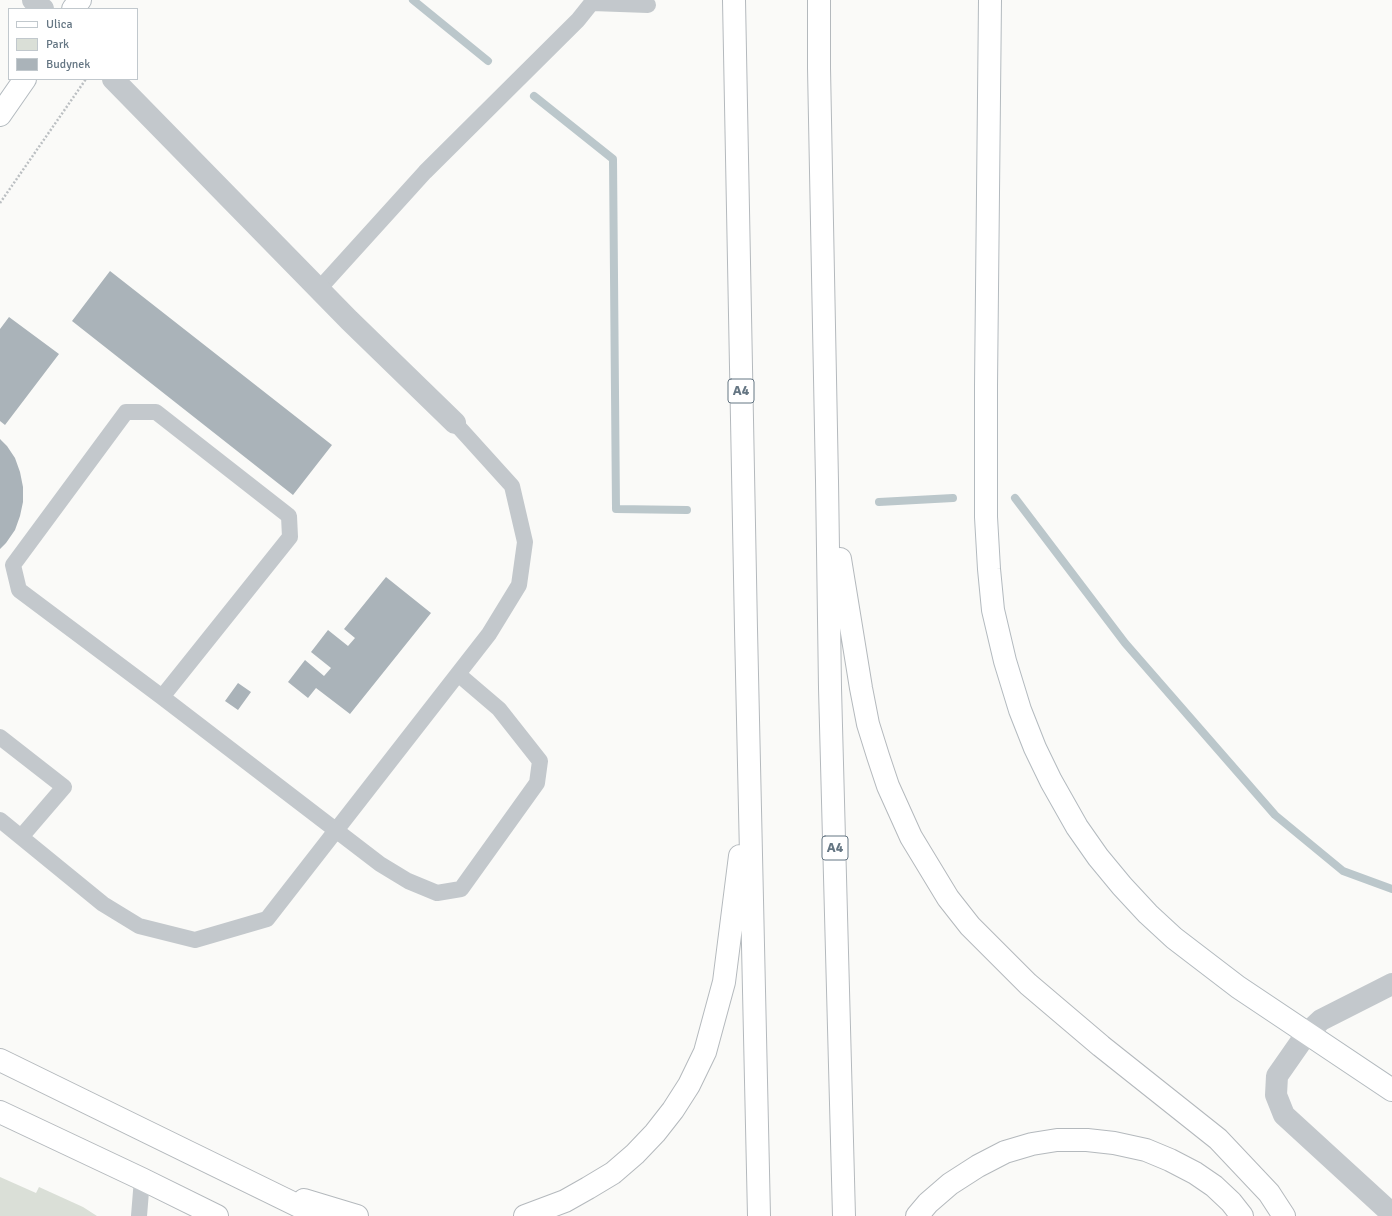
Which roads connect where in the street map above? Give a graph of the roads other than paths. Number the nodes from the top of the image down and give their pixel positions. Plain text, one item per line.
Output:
1 (33, 0) edge
2 (80, 0) edge
3 (734, 0) edge
4 (819, 0) edge
5 (990, 0) edge
6 (593, 2) edge
7 (648, 4) dead end
8 (42, 8) edge
9 (74, 8) edge
10 (24, 80) edge
11 (114, 80) edge
12 (0, 115) edge
13 (318, 289) junction
14 (455, 423) joint
15 (827, 481) junction
16 (458, 674) junction
17 (162, 697) junction
18 (0, 737) edge
19 (750, 781) junction
20 (0, 820) edge
21 (337, 830) junction
22 (21, 837) junction
23 (1392, 984) edge
24 (1306, 1034) junction
25 (0, 1060) edge
26 (1392, 1090) edge
27 (0, 1112) edge
28 (142, 1179) junction
29 (250, 1183) junction
30 (1392, 1214) edge
31 (139, 1216) edge
32 (217, 1216) edge
33 (319, 1216) edge
34 (357, 1216) edge
35 (525, 1216) edge
36 (759, 1216) edge
37 (844, 1216) edge
38 (917, 1216) edge
39 (1242, 1216) edge
40 (1284, 1216) edge

1 - 8 street
2 - 9 main road
3 - 19 main road, A4
4 - 15 main road, A4
5 - 24 main road
6 - 7 lane
6 - 13 lane
10 - 12 main road
11 - 13 street
13 - 14 street
14 - 16 lane
15 - 37 main road, A4
15 - 40 main road
16 - 21 lane
16 - 21 lane
17 - 17 lane
17 - 21 lane
18 - 22 lane
19 - 35 main road
19 - 36 main road, A4
20 - 22 lane
21 - 22 lane
23 - 24 street
24 - 26 main road
24 - 30 street
25 - 29 main road
27 - 28 main road
28 - 31 lane
28 - 32 main road
29 - 33 main road
29 - 34 main road
38 - 39 main road

